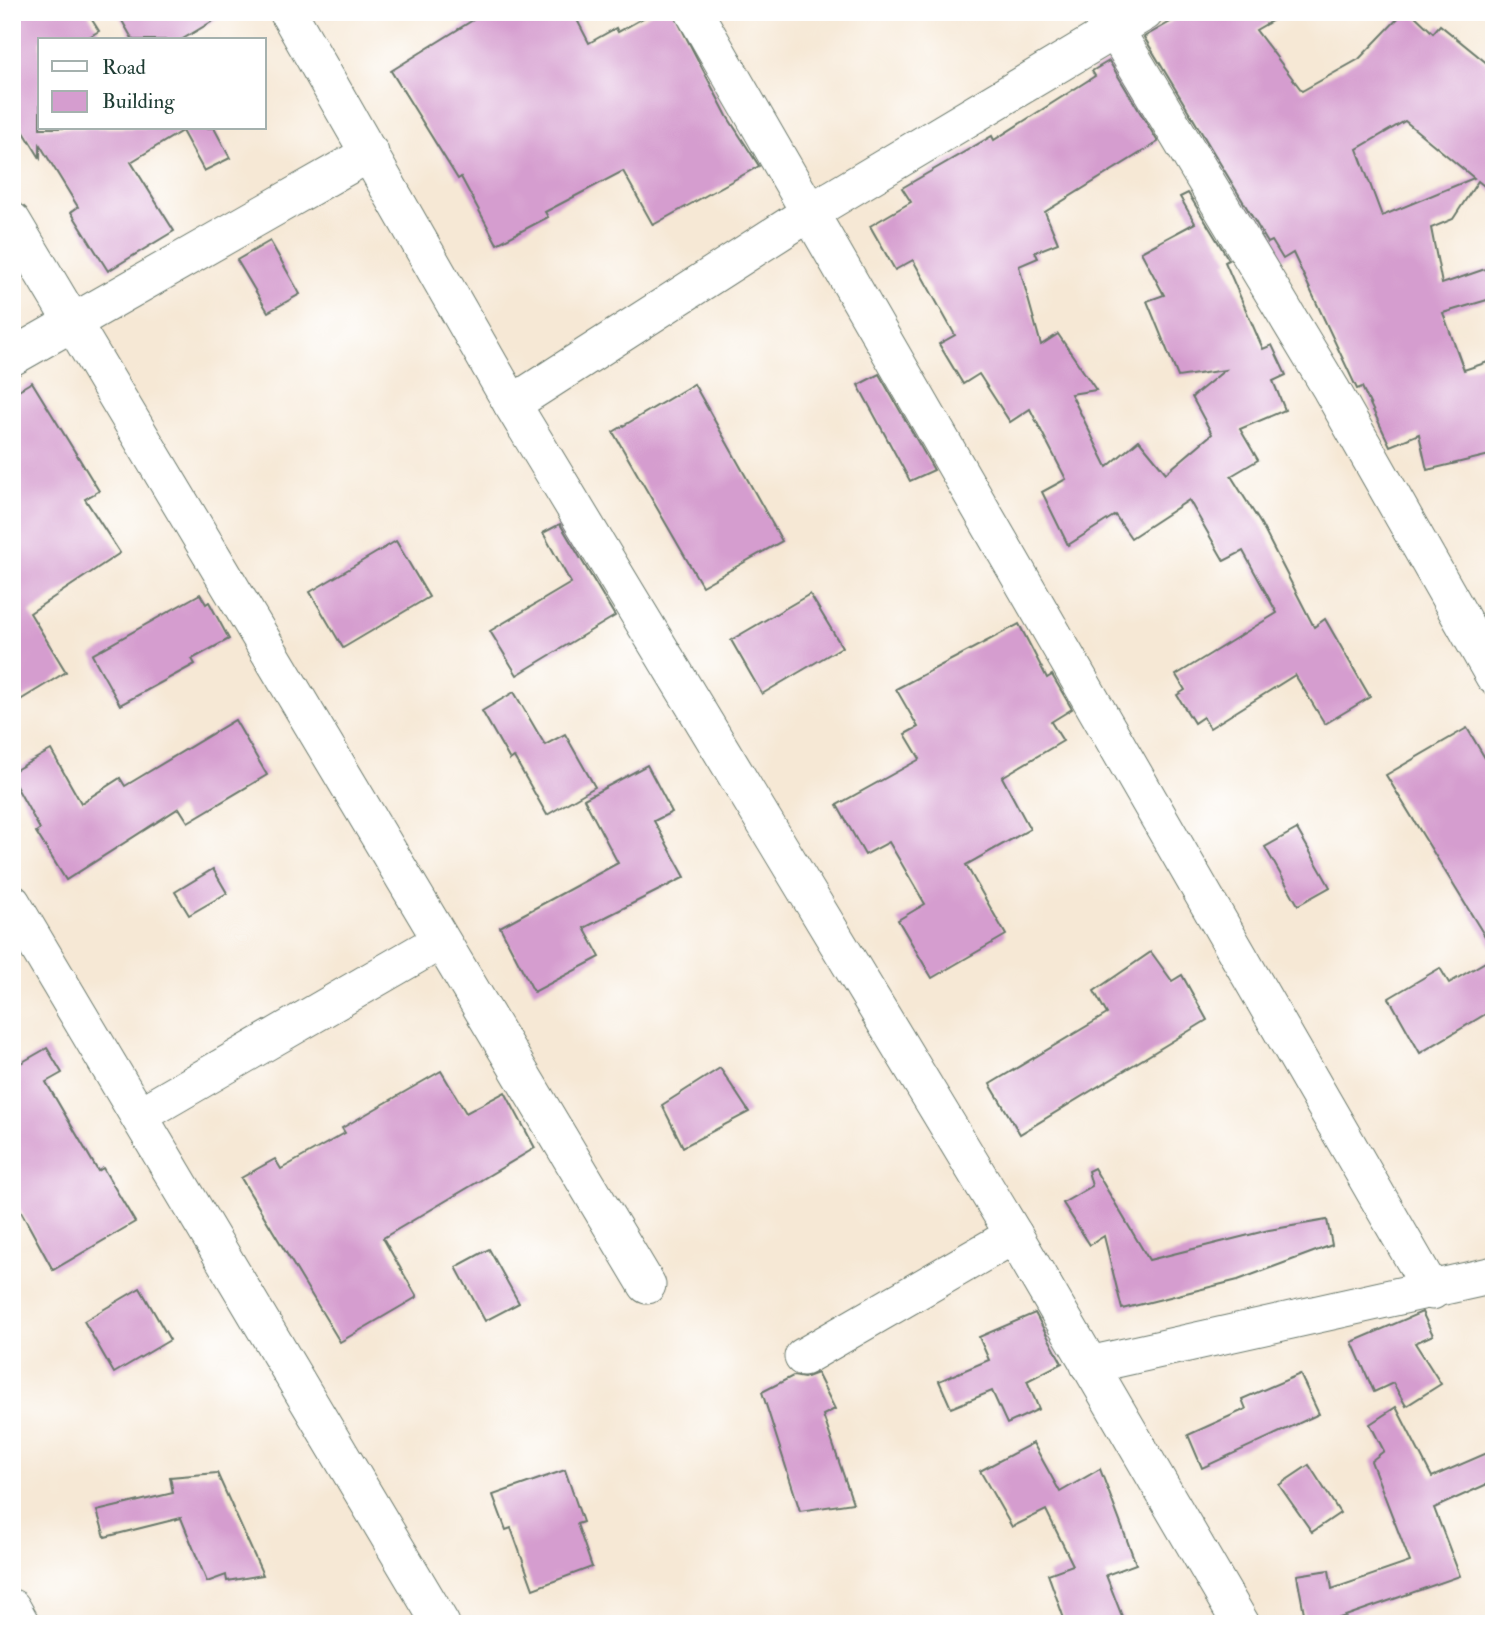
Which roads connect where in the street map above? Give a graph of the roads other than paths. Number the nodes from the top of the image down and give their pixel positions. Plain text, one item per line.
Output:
1 (288, 12) edge
2 (694, 12) edge
3 (1132, 18) edge
4 (370, 153) junction
5 (809, 213) junction
6 (12, 221) edge
7 (73, 323) junction
8 (12, 357) edge
9 (512, 404) junction
10 (1491, 666) edge
11 (12, 903) edge
12 (440, 940) junction
13 (140, 1115) junction
14 (1014, 1235) junction
15 (1494, 1275) edge
16 (647, 1285) dead end
17 (1432, 1291) junction
18 (803, 1357) dead end
19 (1089, 1365) junction
20 (12, 1608) edge
21 (21, 1624) edge
22 (441, 1624) edge
23 (1241, 1624) edge

1 - 4 street
2 - 5 street
3 - 5 street
3 - 10 street
4 - 7 street
4 - 9 street
5 - 9 street
5 - 17 street
6 - 7 street
7 - 8 street
7 - 12 street
9 - 14 street
11 - 13 street
12 - 13 street
12 - 16 street
13 - 22 street
14 - 18 street
14 - 19 street
15 - 17 street
17 - 19 street
19 - 23 street
20 - 21 street

